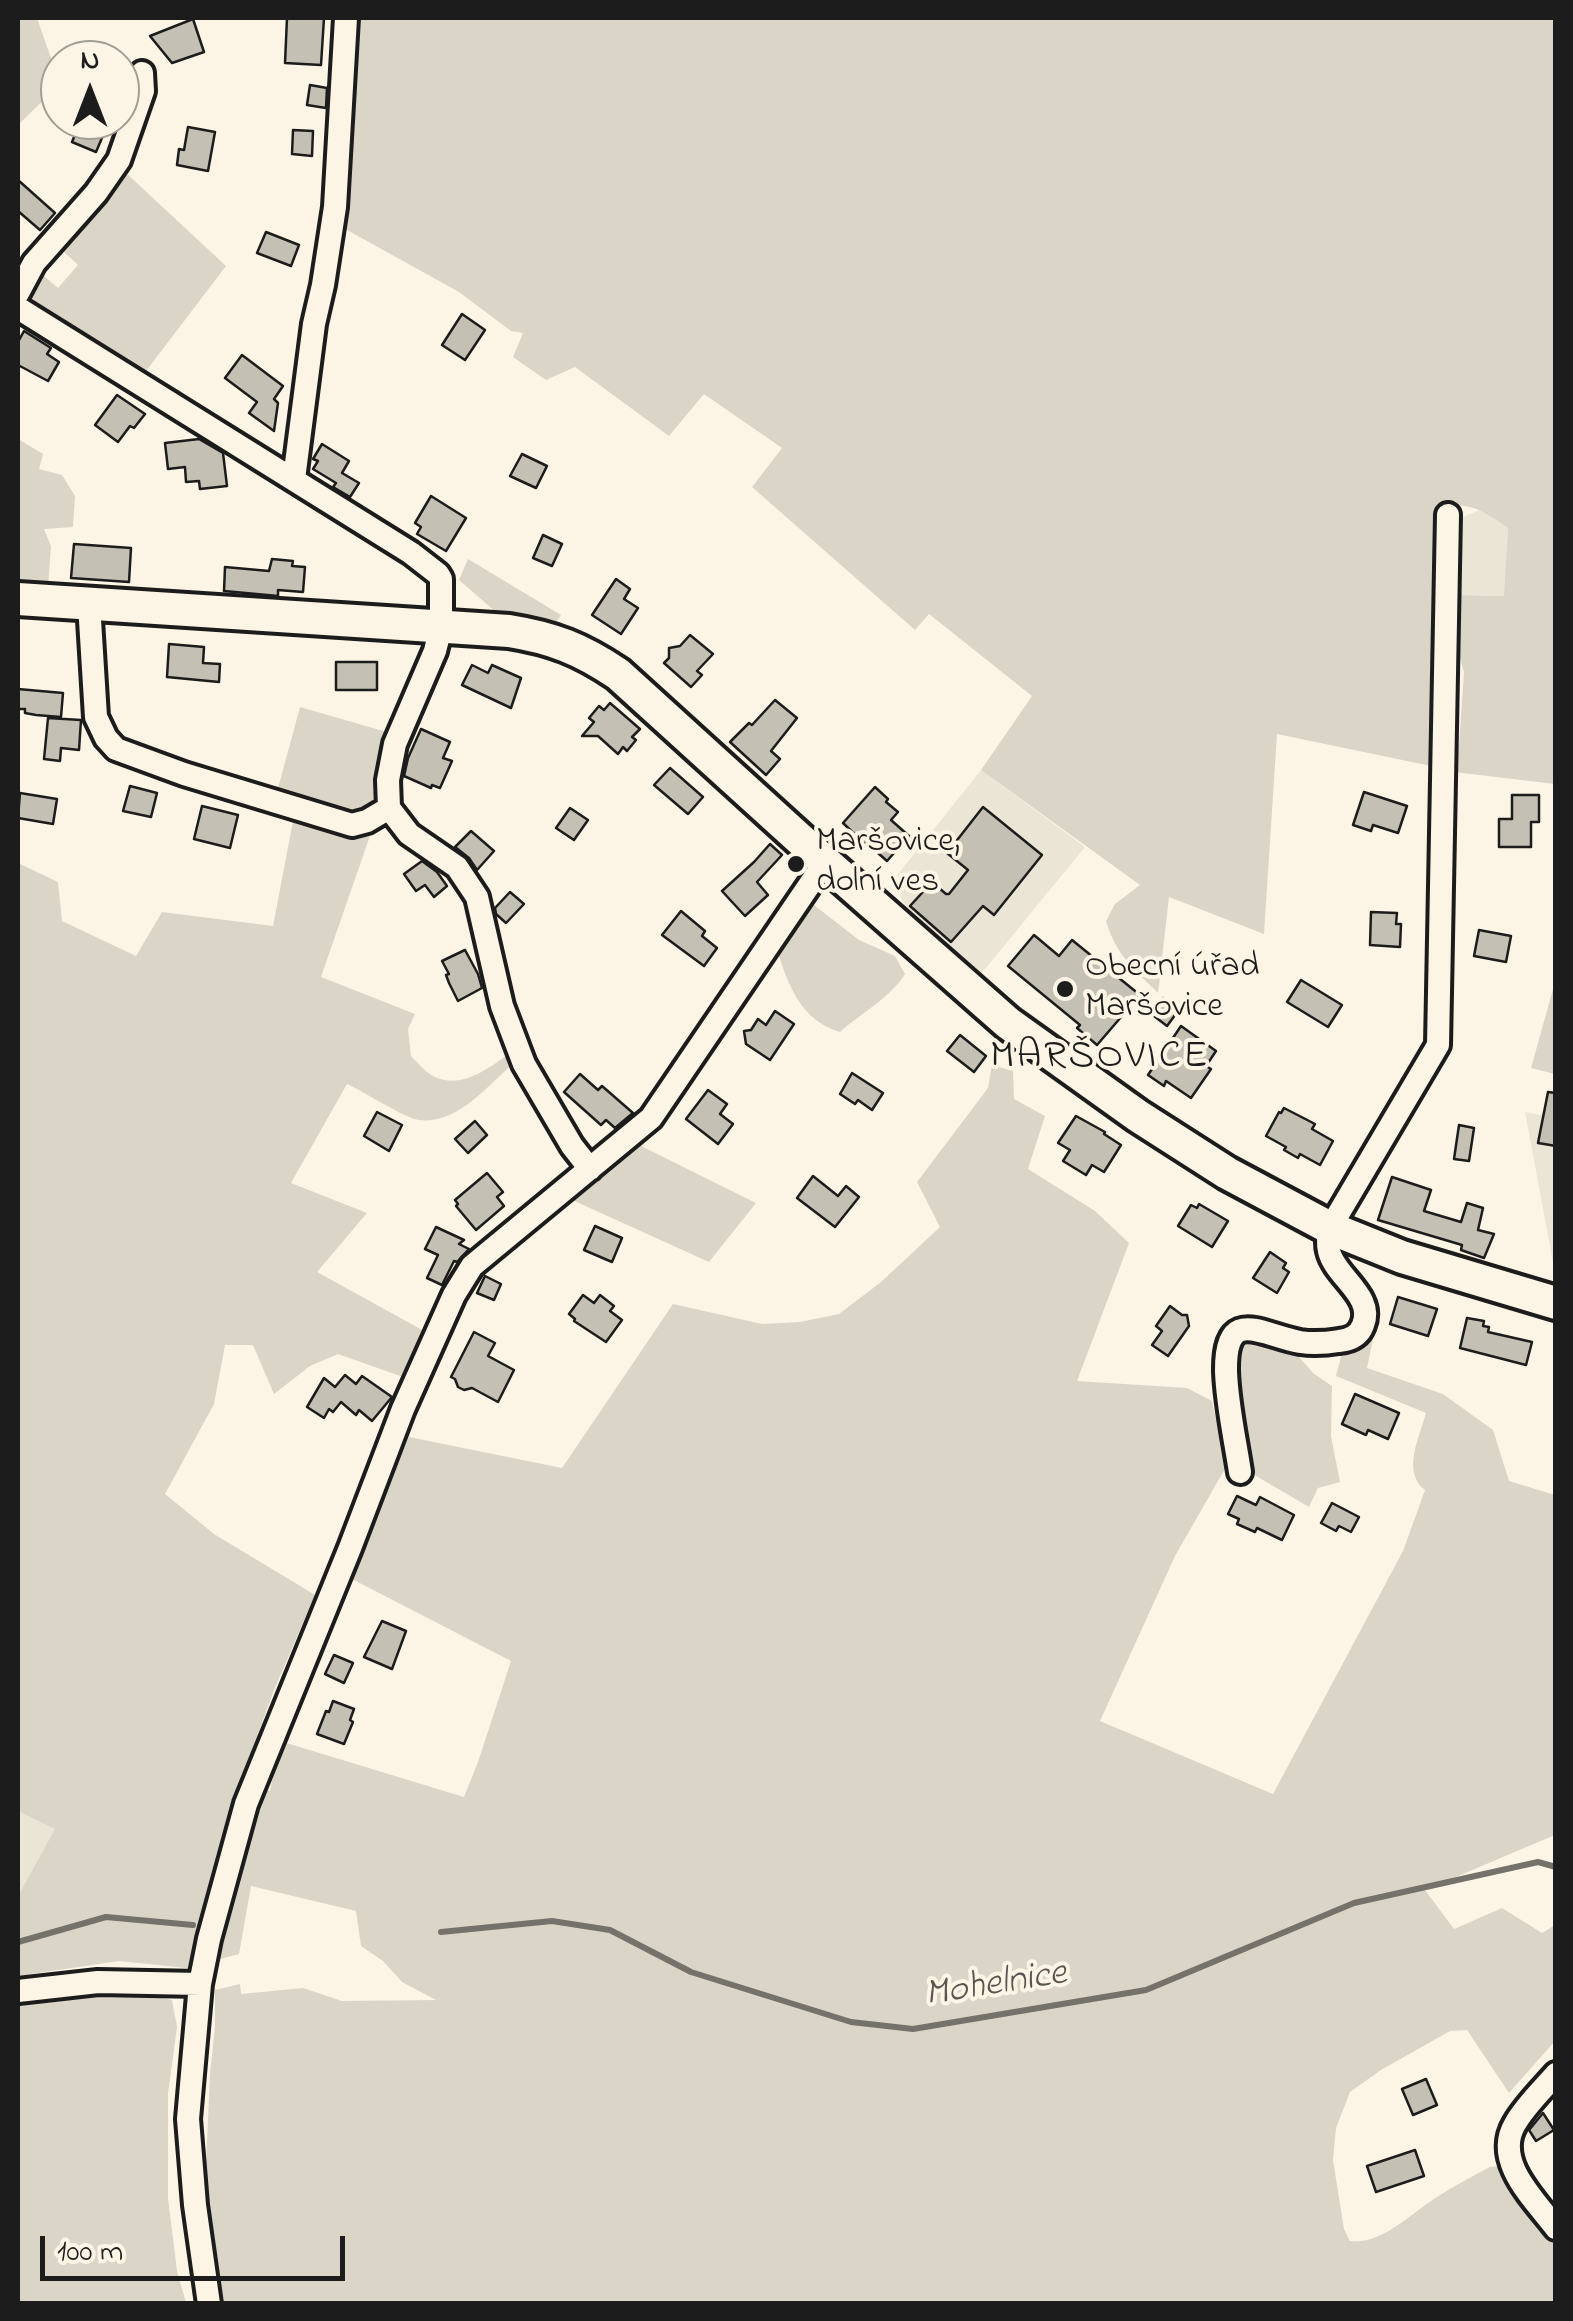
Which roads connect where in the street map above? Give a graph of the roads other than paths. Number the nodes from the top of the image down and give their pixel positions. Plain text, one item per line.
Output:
1 (346, 18) edge
2 (142, 73) dead end
3 (18, 293) edge
4 (18, 308) edge
5 (294, 479) junction
6 (1448, 516) dead end
7 (18, 599) edge
8 (89, 604) junction
9 (441, 627) junction
10 (389, 808) junction
11 (825, 862) junction
12 (590, 1169) junction
13 (1330, 1228) junction
14 (1556, 1303) edge
15 (1240, 1472) dead end
16 (200, 1984) junction
17 (18, 1991) edge
18 (1556, 2074) edge
19 (1556, 2228) edge
20 (210, 2304) edge

1 - 5 street
2 - 3 street
4 - 5 street
5 - 9 street
6 - 13 street
7 - 8 main road
8 - 9 main road
8 - 10 street
9 - 10 street
9 - 11 main road
10 - 12 street
11 - 12 street
11 - 13 main road
12 - 16 street
13 - 14 main road
13 - 15 street
16 - 17 street
16 - 20 street
18 - 19 street

